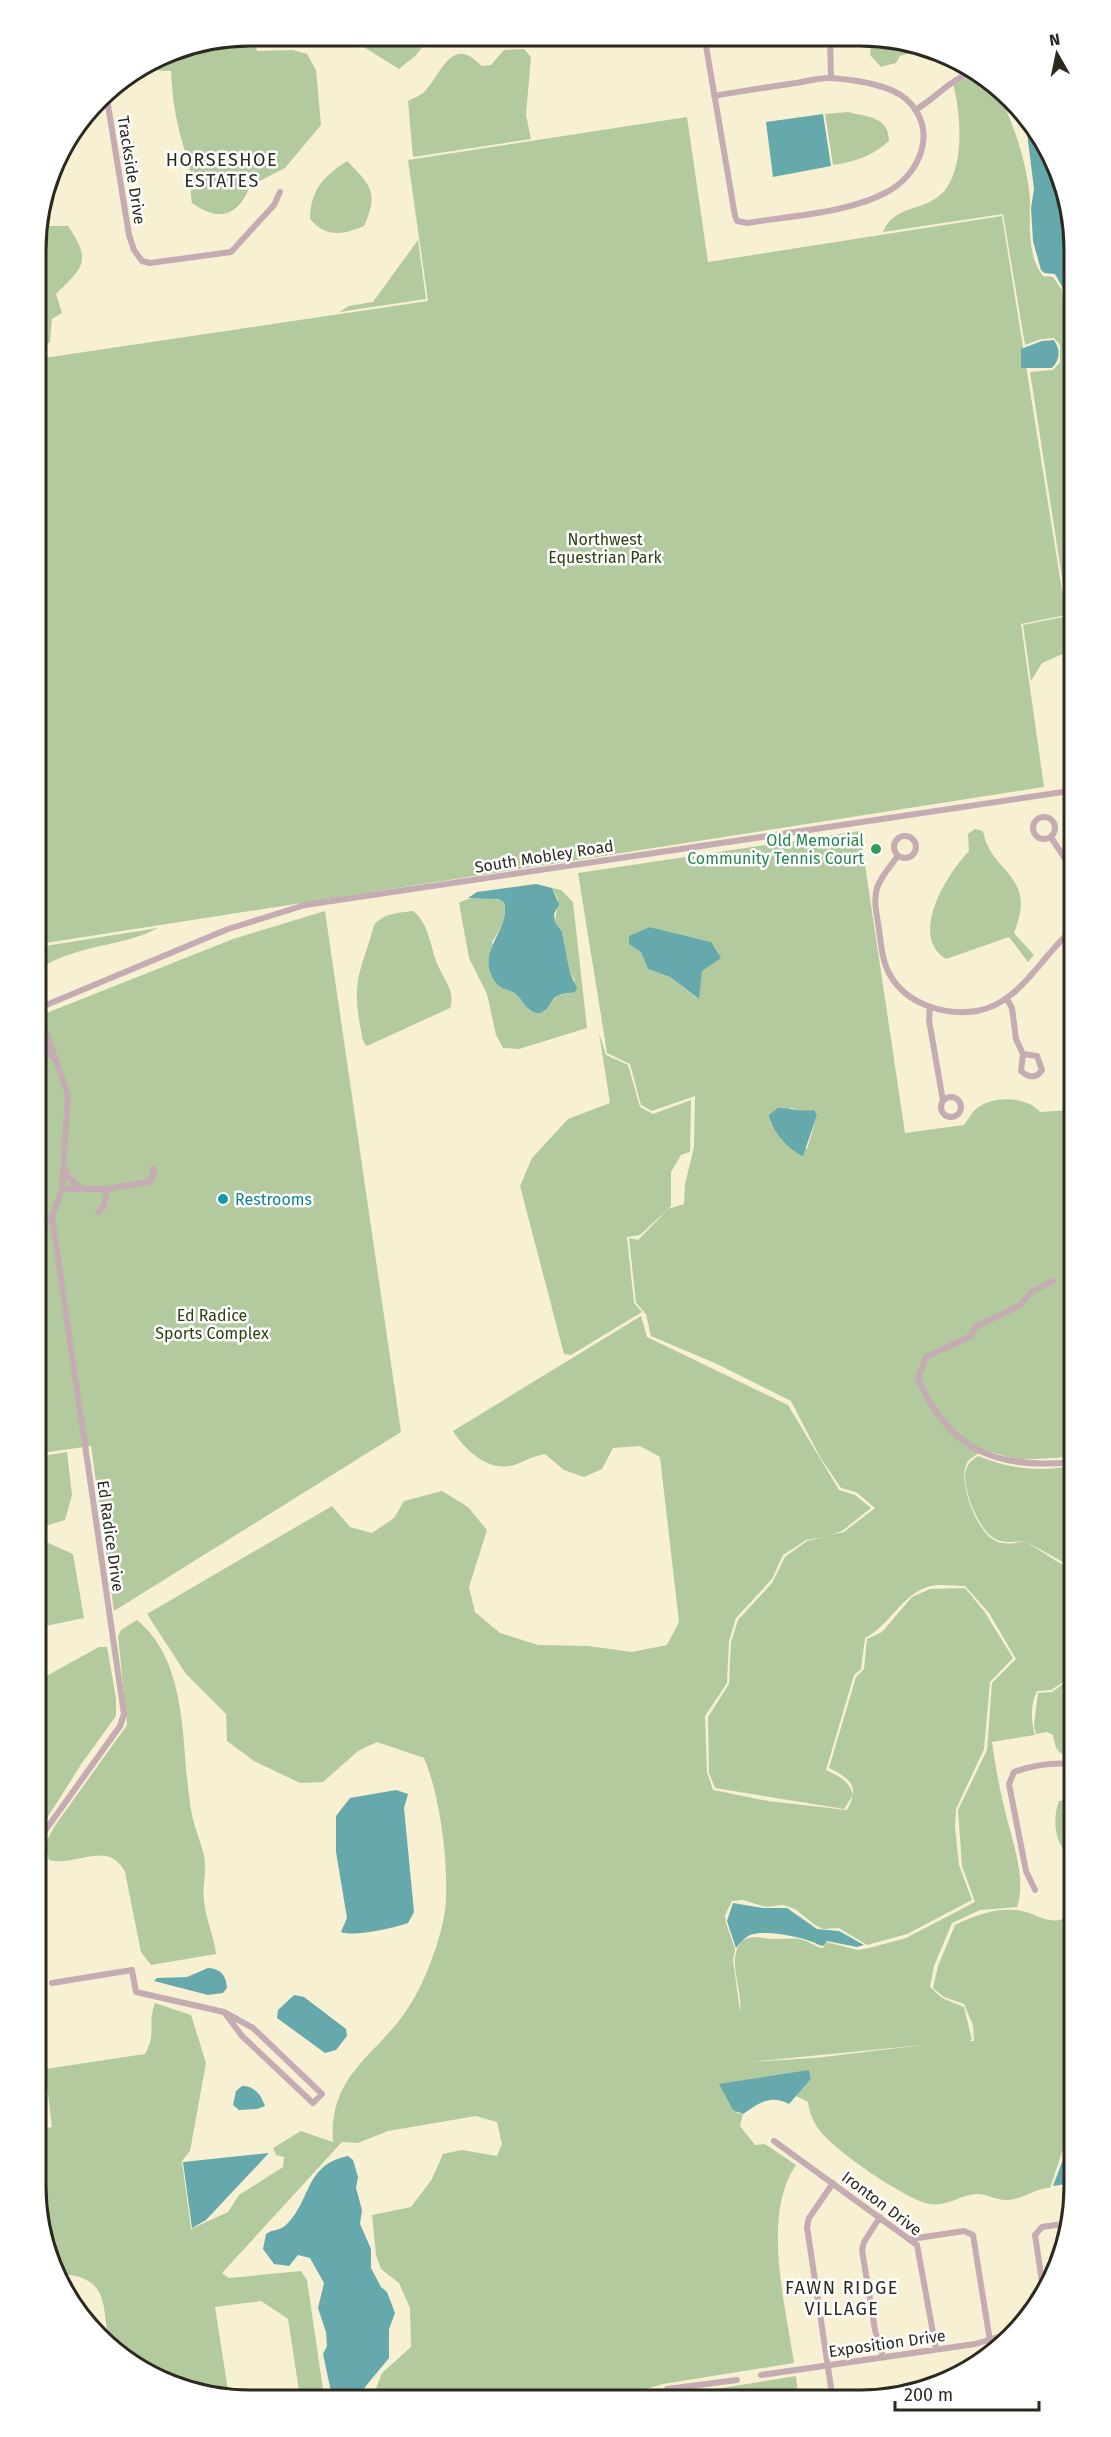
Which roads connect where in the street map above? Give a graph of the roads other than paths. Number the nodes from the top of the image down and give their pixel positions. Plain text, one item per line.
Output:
1 (706, 46) edge
2 (830, 46) edge
3 (965, 75) edge
4 (831, 78) junction
5 (714, 96) junction
6 (108, 105) edge
7 (915, 110) junction
8 (280, 192) dead end
9 (1064, 792) edge
10 (1052, 838) dead end
11 (897, 857) dead end
12 (1064, 857) edge
13 (1064, 938) edge
14 (1008, 999) junction
15 (47, 1007) edge
16 (930, 1007) junction
17 (47, 1034) edge
18 (47, 1050) edge
19 (1023, 1054) dead end
20 (55, 1060) junction
21 (943, 1101) dead end
22 (65, 1163) junction
23 (153, 1169) dead end
24 (63, 1189) junction
25 (82, 1189) junction
26 (107, 1189) junction
27 (98, 1212) dead end
28 (52, 1217) junction
29 (46, 1221) edge
30 (1053, 1281) dead end
31 (1064, 1463) edge
32 (1064, 1763) edge
33 (46, 1829) edge
34 (1035, 1890) dead end
35 (52, 1983) dead end
36 (224, 2012) junction
37 (774, 2140) dead end
38 (833, 2183) junction
39 (880, 2217) junction
40 (1061, 2224) edge
41 (911, 2239) junction
42 (1042, 2281) edge
43 (995, 2339) edge
44 (990, 2341) junction
45 (936, 2349) junction
46 (883, 2357) junction
47 (828, 2366) junction
48 (761, 2375) dead end
49 (737, 2380) dead end
50 (666, 2390) edge
51 (831, 2390) edge

1 - 5 street
2 - 4 street
3 - 7 street
4 - 5 street
4 - 7 street
5 - 7 street
6 - 8 street, Trackside Drive
9 - 15 street, South Mobley Road
10 - 12 street
11 - 16 street
13 - 14 street
14 - 16 street
14 - 19 street
16 - 21 street
17 - 20 street, Ed Radice Drive
18 - 20 street
20 - 22 street, Ed Radice Drive
22 - 24 street, Ed Radice Drive
22 - 25 street
23 - 26 street
24 - 25 street
24 - 28 street, Ed Radice Drive
25 - 26 street
26 - 27 street
28 - 29 street
28 - 33 street, Ed Radice Drive
30 - 31 street
32 - 34 street
35 - 36 street
36 - 36 street
37 - 38 street, Ironton Drive
38 - 39 street, Ironton Drive
38 - 47 street
39 - 41 street, Ironton Drive
39 - 46 street
40 - 42 street
41 - 44 street
41 - 45 street, Ironton Drive
43 - 44 street, Exposition Drive
44 - 45 street, Exposition Drive
45 - 46 street, Exposition Drive
46 - 47 street, Exposition Drive
47 - 48 street, Exposition Drive
47 - 51 street
49 - 50 street

